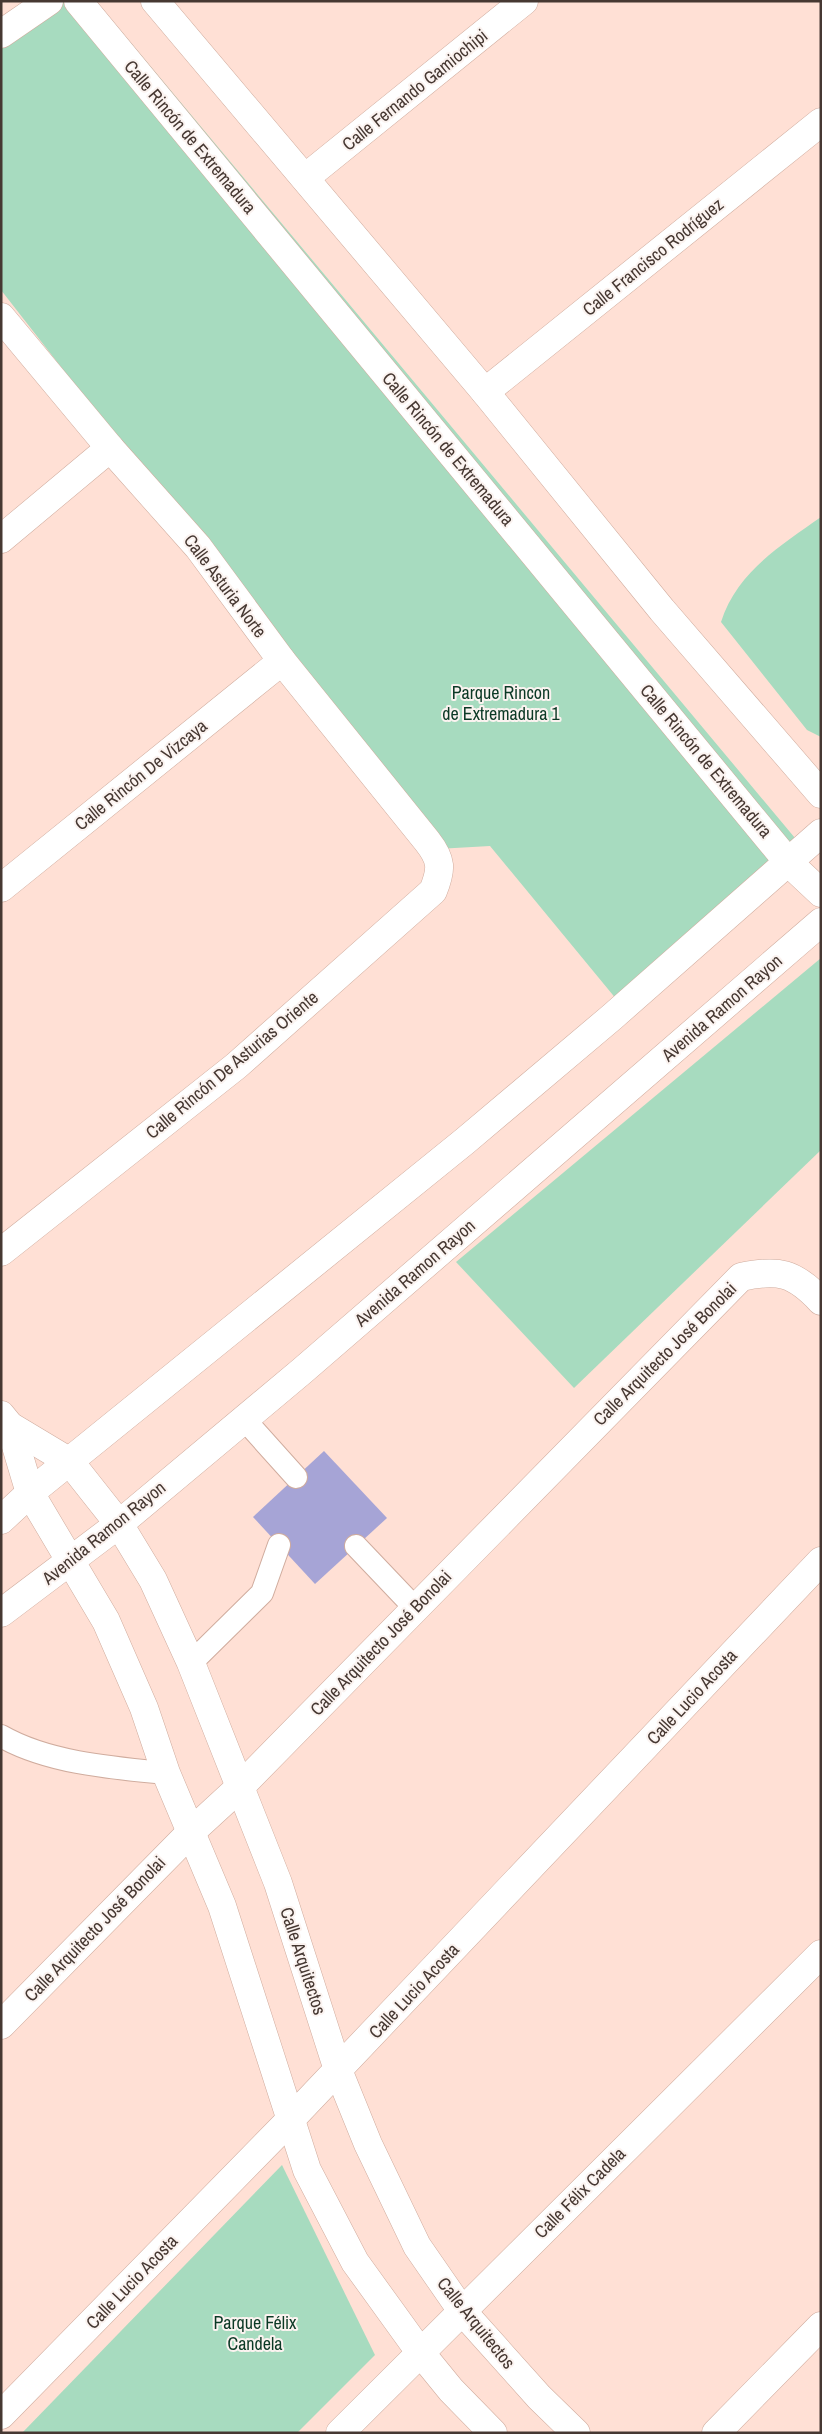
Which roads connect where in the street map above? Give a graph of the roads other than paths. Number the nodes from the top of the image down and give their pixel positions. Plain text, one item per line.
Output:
1 (49, 1) edge
2 (78, 1) edge
3 (155, 1) edge
4 (524, 1) edge
5 (1, 34) edge
6 (821, 122) edge
7 (305, 178) junction
8 (2, 321) edge
9 (485, 392) junction
10 (110, 448) junction
11 (1, 539) edge
12 (282, 661) junction
13 (821, 794) edge
14 (821, 833) edge
15 (440, 862) joint
16 (790, 863) junction
17 (1, 888) edge
18 (821, 893) edge
19 (821, 922) edge
20 (1, 1252) edge
21 (821, 1301) edge
22 (244, 1419) junction
23 (6, 1421) edge
24 (70, 1462) junction
25 (296, 1477) dead end
26 (30, 1493) junction
27 (1, 1520) edge
28 (119, 1524) junction
29 (280, 1545) dead end
30 (356, 1546) dead end
31 (71, 1561) junction
32 (821, 1561) edge
33 (415, 1608) junction
34 (1, 1613) edge
35 (191, 1663) junction
36 (1, 1736) edge
37 (166, 1773) junction
38 (240, 1787) junction
39 (191, 1832) junction
40 (821, 1954) edge
41 (1, 2025) edge
42 (338, 2070) junction
43 (291, 2119) junction
44 (462, 2311) junction
45 (821, 2326) edge
46 (420, 2352) junction
47 (1, 2415) edge
48 (340, 2433) edge
49 (493, 2433) edge
50 (576, 2433) edge
51 (716, 2433) edge

1 - 5 street
2 - 16 street, Calle Rincón de Extremadura
3 - 7 street
4 - 7 street, Calle Fernando Gamiochipi
6 - 9 street, Calle Francisco Rodríguez
7 - 9 street
8 - 10 street, Calle Asturia Norte
9 - 13 street
10 - 11 street
10 - 12 street, Calle Asturia Norte
12 - 15 street, Calle Asturia Norte
12 - 17 street, Calle Rincón De Vizcaya
14 - 16 street
15 - 20 street, Calle Rincón De Asturias Oriente
16 - 18 street, Calle Rincón de Extremadura
16 - 24 street
19 - 22 street, Avenida Ramon Rayon
21 - 33 street, Calle Arquitecto José Bonolai
22 - 25 lane
22 - 28 street, Avenida Ramon Rayon
23 - 24 street
23 - 26 street
24 - 26 street
24 - 28 street, Calle Arquitectos
26 - 27 street
26 - 31 street
28 - 31 street, Avenida Ramon Rayon
28 - 35 street, Calle Arquitectos
29 - 35 lane
30 - 33 lane
31 - 34 street, Avenida Ramon Rayon
31 - 37 street
32 - 42 street, Calle Lucio Acosta
33 - 38 street, Calle Arquitecto José Bonolai
35 - 38 street, Calle Arquitectos
36 - 37 lane
37 - 39 street
38 - 39 street, Calle Arquitecto José Bonolai
38 - 42 street, Calle Arquitectos
39 - 41 street, Calle Arquitecto José Bonolai
39 - 43 street
40 - 44 street, Calle Félix Cadela
42 - 43 street, Calle Lucio Acosta
42 - 44 street, Calle Arquitectos
43 - 46 street
43 - 47 street, Calle Lucio Acosta
44 - 46 street, Calle Félix Cadela
44 - 50 street, Calle Arquitectos
45 - 51 street
46 - 48 street, Calle Félix Cadela
46 - 49 street

